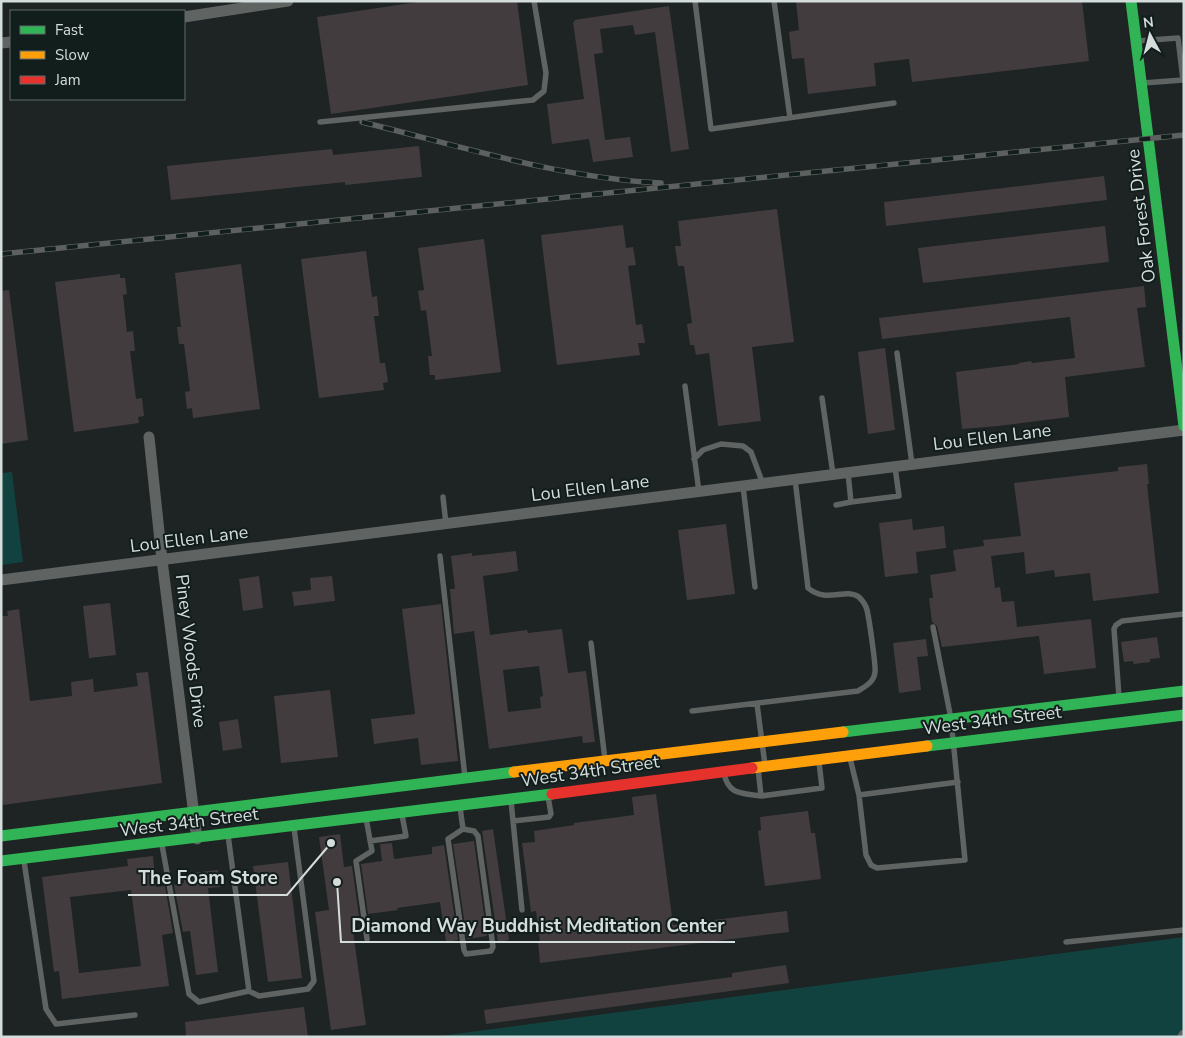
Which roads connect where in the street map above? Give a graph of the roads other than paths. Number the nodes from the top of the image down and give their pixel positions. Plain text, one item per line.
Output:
1 (288, 1) edge
2 (534, 1) edge
3 (695, 1) edge
4 (774, 1) edge
5 (1131, 1) edge
6 (185, 17) edge
7 (1137, 41) junction
8 (1142, 84) junction
9 (894, 104) dead end
10 (790, 118) junction
11 (320, 122) dead end
12 (897, 353) dead end
13 (685, 386) dead end
14 (822, 398) dead end
15 (1184, 428) edge
16 (149, 437) dead end
17 (694, 459) junction
18 (912, 464) junction
19 (895, 467) junction
20 (848, 473) junction
21 (833, 474) junction
22 (795, 479) junction
23 (762, 484) junction
24 (743, 486) junction
25 (699, 492) junction
26 (444, 497) dead end
27 (851, 502) junction
28 (836, 505) dead end
29 (446, 524) junction
30 (440, 556) dead end
31 (162, 560) junction
32 (1, 580) edge
33 (755, 587) dead end
34 (1184, 614) edge
35 (934, 627) dead end
36 (591, 643) dead end
37 (1184, 691) edge
38 (1120, 699) junction
39 (757, 704) junction
40 (692, 711) dead end
41 (1184, 715) edge
42 (951, 719) junction
43 (762, 742) junction
44 (954, 742) junction
45 (849, 755) junction
46 (818, 759) junction
47 (605, 762) junction
48 (762, 766) junction
49 (723, 771) junction
50 (466, 779) junction
51 (569, 779) junction
52 (958, 782) junction
53 (547, 794) junction
54 (859, 794) junction
55 (762, 796) junction
56 (511, 799) junction
57 (386, 802) junction
58 (460, 806) junction
59 (194, 811) junction
60 (402, 813) junction
61 (366, 818) junction
62 (513, 821) junction
63 (294, 827) junction
64 (463, 829) junction
65 (228, 835) junction
66 (1, 836) edge
67 (197, 839) junction
68 (370, 841) junction
69 (161, 843) junction
70 (24, 859) junction
71 (1, 862) edge
72 (522, 910) dead end
73 (1184, 930) edge
74 (367, 939) dead end
75 (1066, 942) dead end
76 (249, 991) junction
77 (135, 1015) dead end

1 - 6 street
2 - 11 lane
3 - 10 lane
4 - 10 lane
5 - 7 main road, Oak Forest Drive
7 - 8 main road, Oak Forest Drive
7 - 8 lane
8 - 15 main road, Oak Forest Drive
9 - 10 lane
12 - 18 lane
13 - 17 lane
14 - 21 lane
15 - 18 street, Lou Ellen Lane
16 - 31 street, Piney Woods Drive
17 - 23 lane
17 - 25 lane
18 - 19 street, Lou Ellen Lane
19 - 20 street, Lou Ellen Lane
19 - 27 lane
20 - 21 street, Lou Ellen Lane
20 - 27 lane
21 - 22 street, Lou Ellen Lane
22 - 23 street, Lou Ellen Lane
22 - 39 lane
23 - 24 street, Lou Ellen Lane
24 - 25 street, Lou Ellen Lane
24 - 33 lane
25 - 29 street, Lou Ellen Lane
26 - 29 lane
27 - 28 lane
29 - 31 street, Lou Ellen Lane
30 - 50 lane
31 - 32 street, Lou Ellen Lane
31 - 59 street, Piney Woods Drive
34 - 38 lane
35 - 42 lane
36 - 47 lane
37 - 38 main road, West 34th Street
38 - 42 main road, West 34th Street
39 - 40 lane
39 - 43 lane
41 - 44 main road, West 34th Street
42 - 43 main road, West 34th Street
42 - 44 lane
43 - 47 main road, West 34th Street
43 - 48 lane
44 - 45 main road, West 34th Street
44 - 52 lane
45 - 46 main road, West 34th Street
45 - 54 lane
46 - 48 main road, West 34th Street
46 - 55 lane
47 - 51 main road, West 34th Street
48 - 49 main road, West 34th Street
48 - 55 lane
49 - 51 main road, West 34th Street
49 - 55 lane
50 - 51 main road, West 34th Street
50 - 57 main road, West 34th Street
51 - 53 main road, West 34th Street
52 - 54 lane
52 - 54 lane
53 - 56 main road, West 34th Street
53 - 62 lane
56 - 58 main road, West 34th Street
56 - 62 lane
57 - 59 main road, West 34th Street
57 - 60 main road, West 34th Street
57 - 61 main road, West 34th Street
58 - 60 main road, West 34th Street
58 - 64 lane
59 - 66 main road, West 34th Street
59 - 67 street, Piney Woods Drive
60 - 68 lane
61 - 63 main road, West 34th Street
61 - 68 lane
62 - 72 lane
63 - 65 main road, West 34th Street
63 - 76 lane
64 - 64 lane
65 - 67 main road, West 34th Street
65 - 76 lane
67 - 69 main road, West 34th Street
68 - 74 lane
69 - 70 main road, West 34th Street
69 - 76 lane
70 - 71 main road, West 34th Street
70 - 77 lane
73 - 75 lane

